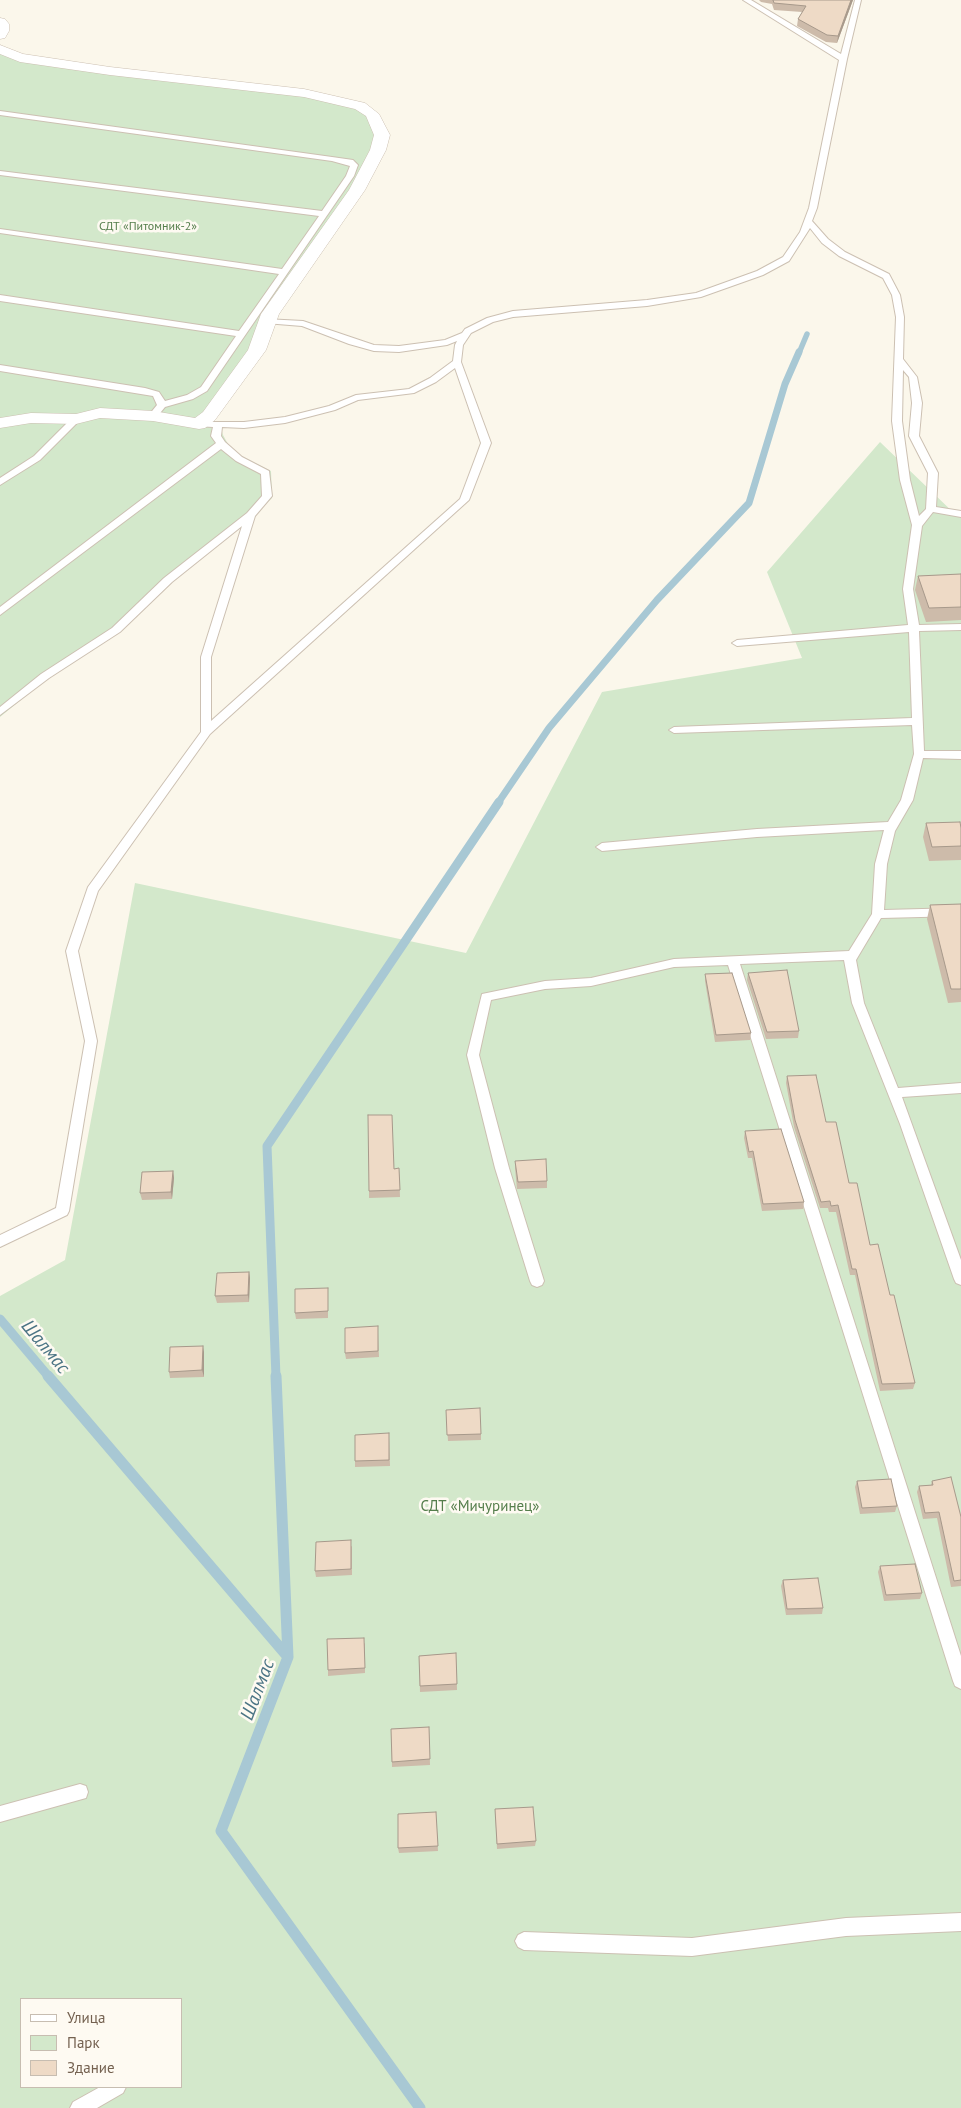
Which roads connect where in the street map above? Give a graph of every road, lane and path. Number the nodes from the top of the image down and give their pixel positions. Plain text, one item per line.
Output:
1 (746, 0) edge
2 (847, 0) edge
3 (858, 0) edge
4 (0, 22) edge
5 (0, 35) edge
6 (0, 49) edge
7 (843, 59) junction
8 (0, 114) edge
9 (0, 173) edge
10 (324, 214) junction
11 (808, 221) junction
12 (0, 231) edge
13 (284, 272) junction
14 (0, 298) edge
15 (268, 321) junction
16 (242, 334) junction
17 (465, 335) junction
18 (898, 359) junction
19 (457, 362) junction
20 (0, 368) edge
21 (157, 411) junction
22 (76, 419) junction
23 (0, 424) edge
24 (199, 424) junction
25 (218, 426) junction
26 (221, 444) junction
27 (0, 482) edge
28 (931, 509) junction
29 (250, 514) junction
30 (961, 514) edge
31 (916, 525) junction
32 (0, 612) edge
33 (961, 627) edge
34 (914, 628) junction
35 (737, 643) dead end
36 (0, 712) edge
37 (918, 721) junction
38 (674, 730) dead end
39 (206, 732) junction
40 (919, 754) junction
41 (961, 755) edge
42 (892, 826) junction
43 (602, 847) dead end
44 (961, 912) edge
45 (878, 914) junction
46 (853, 955) junction
47 (732, 959) junction
48 (961, 1088) edge
49 (894, 1093) junction
50 (0, 1241) edge
51 (961, 1279) edge
52 (537, 1281) dead end
53 (961, 1681) edge
54 (80, 1792) dead end
55 (0, 1814) edge
56 (961, 1922) edge
57 (524, 1941) dead end
58 (115, 2088) edge
59 (79, 2108) edge

1 - 7 lane
2 - 3 lane
3 - 7 lane
4 - 5 street
6 - 15 street
7 - 11 lane
8 - 10 lane
9 - 10 lane
10 - 13 lane
11 - 17 lane
11 - 18 lane
12 - 13 lane
13 - 16 lane
14 - 16 lane
15 - 17 lane
15 - 24 street
16 - 21 lane
17 - 19 lane
18 - 28 lane
18 - 31 lane
19 - 25 lane
19 - 39 lane
20 - 21 lane
21 - 22 street
21 - 24 street
22 - 23 street
22 - 27 lane
24 - 25 lane
25 - 26 lane
26 - 29 lane
26 - 32 lane
28 - 30 lane
28 - 31 lane
29 - 36 lane
29 - 39 lane
31 - 34 lane
33 - 34 lane
34 - 35 lane
34 - 37 lane
37 - 38 lane
37 - 40 lane
39 - 50 lane
40 - 41 lane
40 - 42 lane
42 - 43 lane
42 - 45 lane
44 - 45 lane
45 - 46 lane
46 - 47 lane
46 - 49 lane
47 - 52 lane
47 - 53 lane
48 - 49 lane
49 - 51 lane
54 - 55 lane
56 - 57 lane
58 - 59 lane

